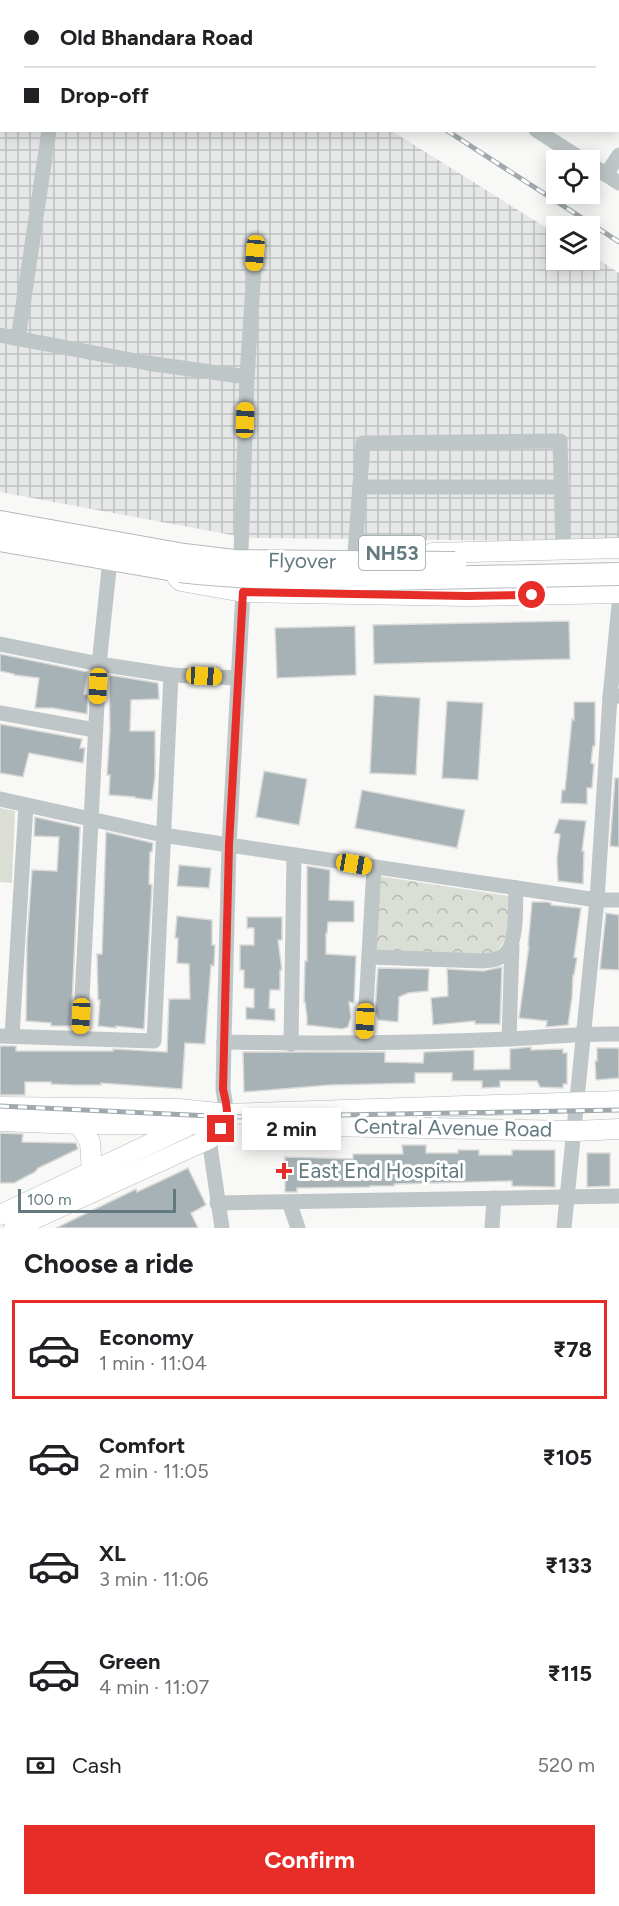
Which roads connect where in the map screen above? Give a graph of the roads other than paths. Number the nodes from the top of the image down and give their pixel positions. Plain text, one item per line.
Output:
1 (49, 132) edge
2 (553, 135) edge
3 (572, 150) edge
4 (619, 155) edge
5 (600, 171) edge
6 (613, 179) edge
7 (255, 253) dead end
8 (0, 335) edge
9 (18, 339) junction
10 (247, 377) junction
11 (361, 487) junction
12 (561, 487) junction
13 (0, 522) edge
14 (0, 540) edge
15 (619, 548) edge
16 (563, 550) junction
17 (241, 551) junction
18 (355, 553) junction
19 (110, 560) junction
20 (174, 561) junction
21 (619, 561) edge
22 (619, 574) edge
23 (243, 592) junction
24 (619, 593) edge
25 (619, 605) edge
26 (0, 644) edge
27 (99, 664) junction
28 (171, 675) junction
29 (238, 678) junction
30 (615, 697) edge
31 (0, 713) edge
32 (95, 730) junction
33 (0, 799) edge
34 (26, 805) junction
35 (92, 819) junction
36 (163, 835) junction
37 (229, 845) junction
38 (294, 855) junction
39 (374, 867) junction
40 (516, 888) junction
41 (597, 900) junction
42 (619, 900) edge
43 (512, 942) junction
44 (369, 957) junction
45 (582, 1034) junction
46 (619, 1034) edge
47 (6, 1036) edge
48 (80, 1038) junction
49 (509, 1039) junction
50 (224, 1042) junction
51 (364, 1042) junction
52 (291, 1044) junction
53 (619, 1101) edge
54 (577, 1102) junction
55 (0, 1107) edge
56 (213, 1119) junction
57 (0, 1121) edge
58 (79, 1124) junction
59 (619, 1129) edge
60 (575, 1131) junction
61 (209, 1139) junction
62 (92, 1171) junction
63 (619, 1196) edge
64 (567, 1197) junction
65 (494, 1198) junction
66 (289, 1202) junction
67 (217, 1203) junction
68 (0, 1215) edge
69 (14, 1228) edge
70 (222, 1228) edge
71 (298, 1228) edge
72 (492, 1228) edge
73 (564, 1228) edge

1 - 9 street
2 - 3 street
4 - 6 street
5 - 6 street
7 - 10 street
8 - 9 street
9 - 10 street
10 - 17 street
11 - 12 street
11 - 12 street
11 - 18 street
12 - 16 street
13 - 20 highway, NH53
14 - 19 highway, NH53
15 - 16 main road, NH53
16 - 18 main road, NH53
17 - 18 main road, NH53
17 - 20 main road, NH53
17 - 23 street
19 - 20 highway, NH53
19 - 27 street
20 - 21 highway, Flyover / NH53, bridge
20 - 22 highway, Flyover, bridge
20 - 23 main road, NH53
23 - 24 main road, NH53
23 - 29 street
25 - 30 street
26 - 27 street
27 - 28 street
27 - 32 street
28 - 29 street
28 - 36 street
29 - 37 street
30 - 41 street
31 - 32 street
32 - 35 street
33 - 34 street
34 - 35 street
34 - 47 street
35 - 36 street
35 - 48 street
36 - 37 street
36 - 48 street
37 - 38 street
37 - 50 street
38 - 39 street
38 - 52 street
39 - 40 street
39 - 44 street
40 - 41 street
40 - 43 street
41 - 42 street
41 - 45 street
43 - 44 street
43 - 49 street
44 - 51 street
45 - 46 street
45 - 49 street
45 - 54 street
47 - 48 street
49 - 51 street
50 - 52 street
50 - 56 street
51 - 52 street
53 - 54 main road
54 - 56 main road
54 - 60 street
55 - 56 main road
56 - 58 main road, Central Avenue Road
56 - 60 main road, Central Avenue Road
56 - 61 main road
56 - 62 main road
57 - 58 main road, Central Avenue Road
58 - 62 main road
59 - 60 main road, Central Avenue Road
60 - 64 street
61 - 67 street
61 - 69 main road
62 - 68 main road
63 - 64 street
64 - 65 street
64 - 73 street
65 - 66 street
65 - 72 street
66 - 67 street
66 - 71 street
67 - 70 street

